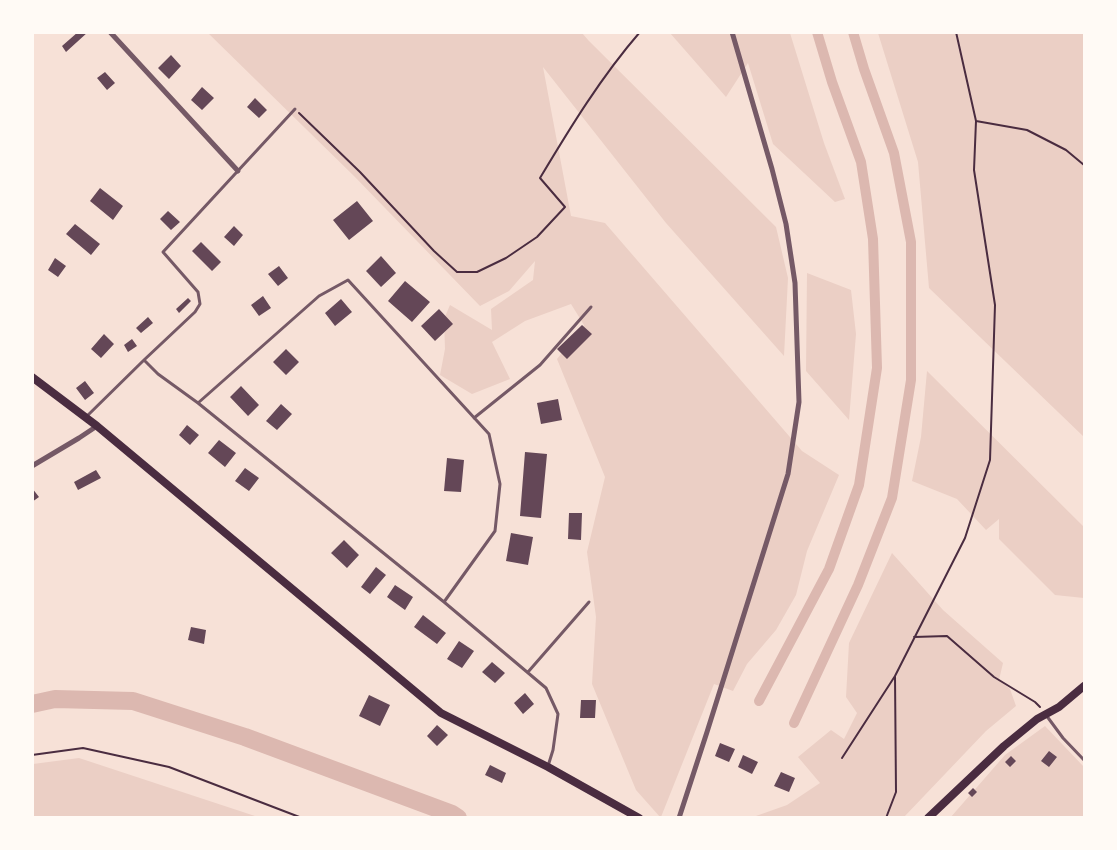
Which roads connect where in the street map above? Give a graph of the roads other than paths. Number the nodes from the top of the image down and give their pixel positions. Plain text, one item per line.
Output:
1 (110, 32) edge
2 (732, 32) edge
3 (295, 109) road end
4 (238, 171) junction
5 (591, 307) dead end
6 (144, 360) junction
7 (32, 377) edge
8 (198, 403) junction
9 (86, 417) junction
10 (474, 418) junction
11 (97, 426) junction
12 (32, 466) edge
13 (444, 602) junction
14 (589, 602) dead end
15 (528, 672) junction
16 (1084, 686) edge
17 (1045, 715) junction
18 (1084, 760) edge
19 (548, 767) junction
20 (640, 818) edge
21 (678, 818) edge
22 (928, 818) edge

1 - 4 street
2 - 21 street
3 - 4 lane
4 - 6 lane
5 - 10 lane
6 - 8 lane
6 - 9 lane
7 - 9 main road
8 - 10 lane
8 - 13 lane
9 - 11 main road
10 - 13 lane
11 - 12 street
11 - 19 main road
13 - 15 lane
14 - 15 lane
15 - 19 lane
16 - 17 main road
17 - 18 lane
17 - 22 main road
19 - 20 main road

